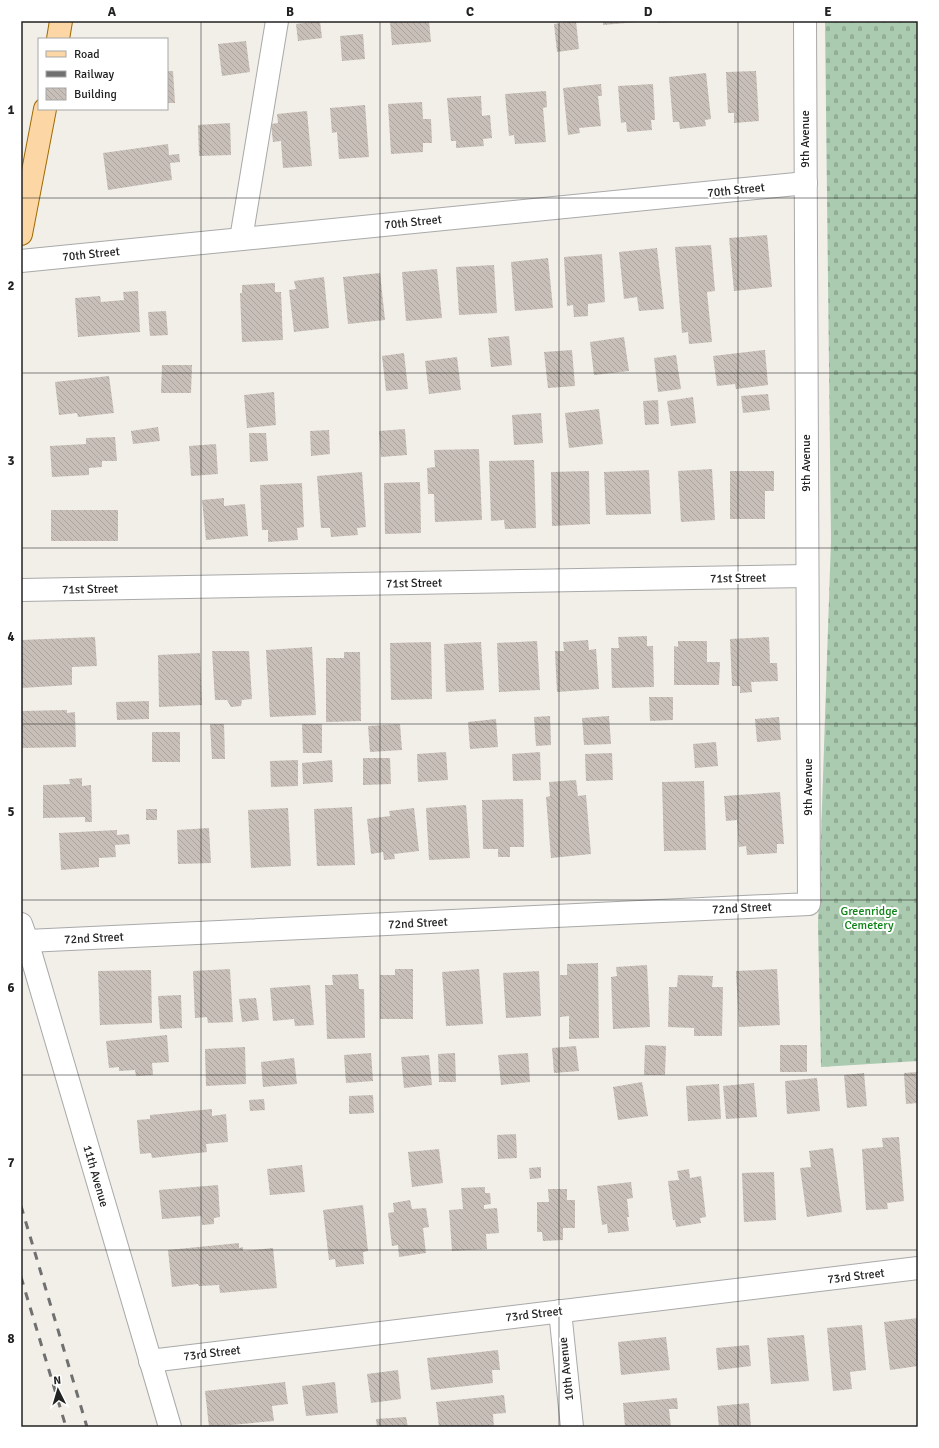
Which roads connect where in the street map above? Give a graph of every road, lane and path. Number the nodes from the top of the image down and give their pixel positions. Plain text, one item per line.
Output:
1 (61, 21) edge
2 (277, 21) edge
3 (805, 21) edge
4 (58, 38) edge
5 (44, 110) edge
6 (806, 183) junction
7 (21, 234) edge
8 (241, 239) junction
9 (21, 260) edge
10 (806, 576) junction
11 (21, 590) edge
12 (809, 904) joint
13 (24, 933) edge
14 (918, 1268) edge
15 (560, 1311) junction
16 (150, 1361) junction
17 (170, 1427) edge
18 (572, 1427) edge

1 - 4 main road
2 - 8 street
3 - 6 street, 9th Avenue
5 - 7 main road
6 - 8 street, 70th Street
6 - 10 street, 9th Avenue
8 - 9 street, 70th Street
10 - 11 street, 71st Street
10 - 12 street, 9th Avenue
12 - 13 street, 72nd Street
13 - 16 street, 11th Avenue
14 - 15 street, 73rd Street
15 - 16 street, 73rd Street
15 - 18 street, 10th Avenue
16 - 17 street, 11th Avenue

